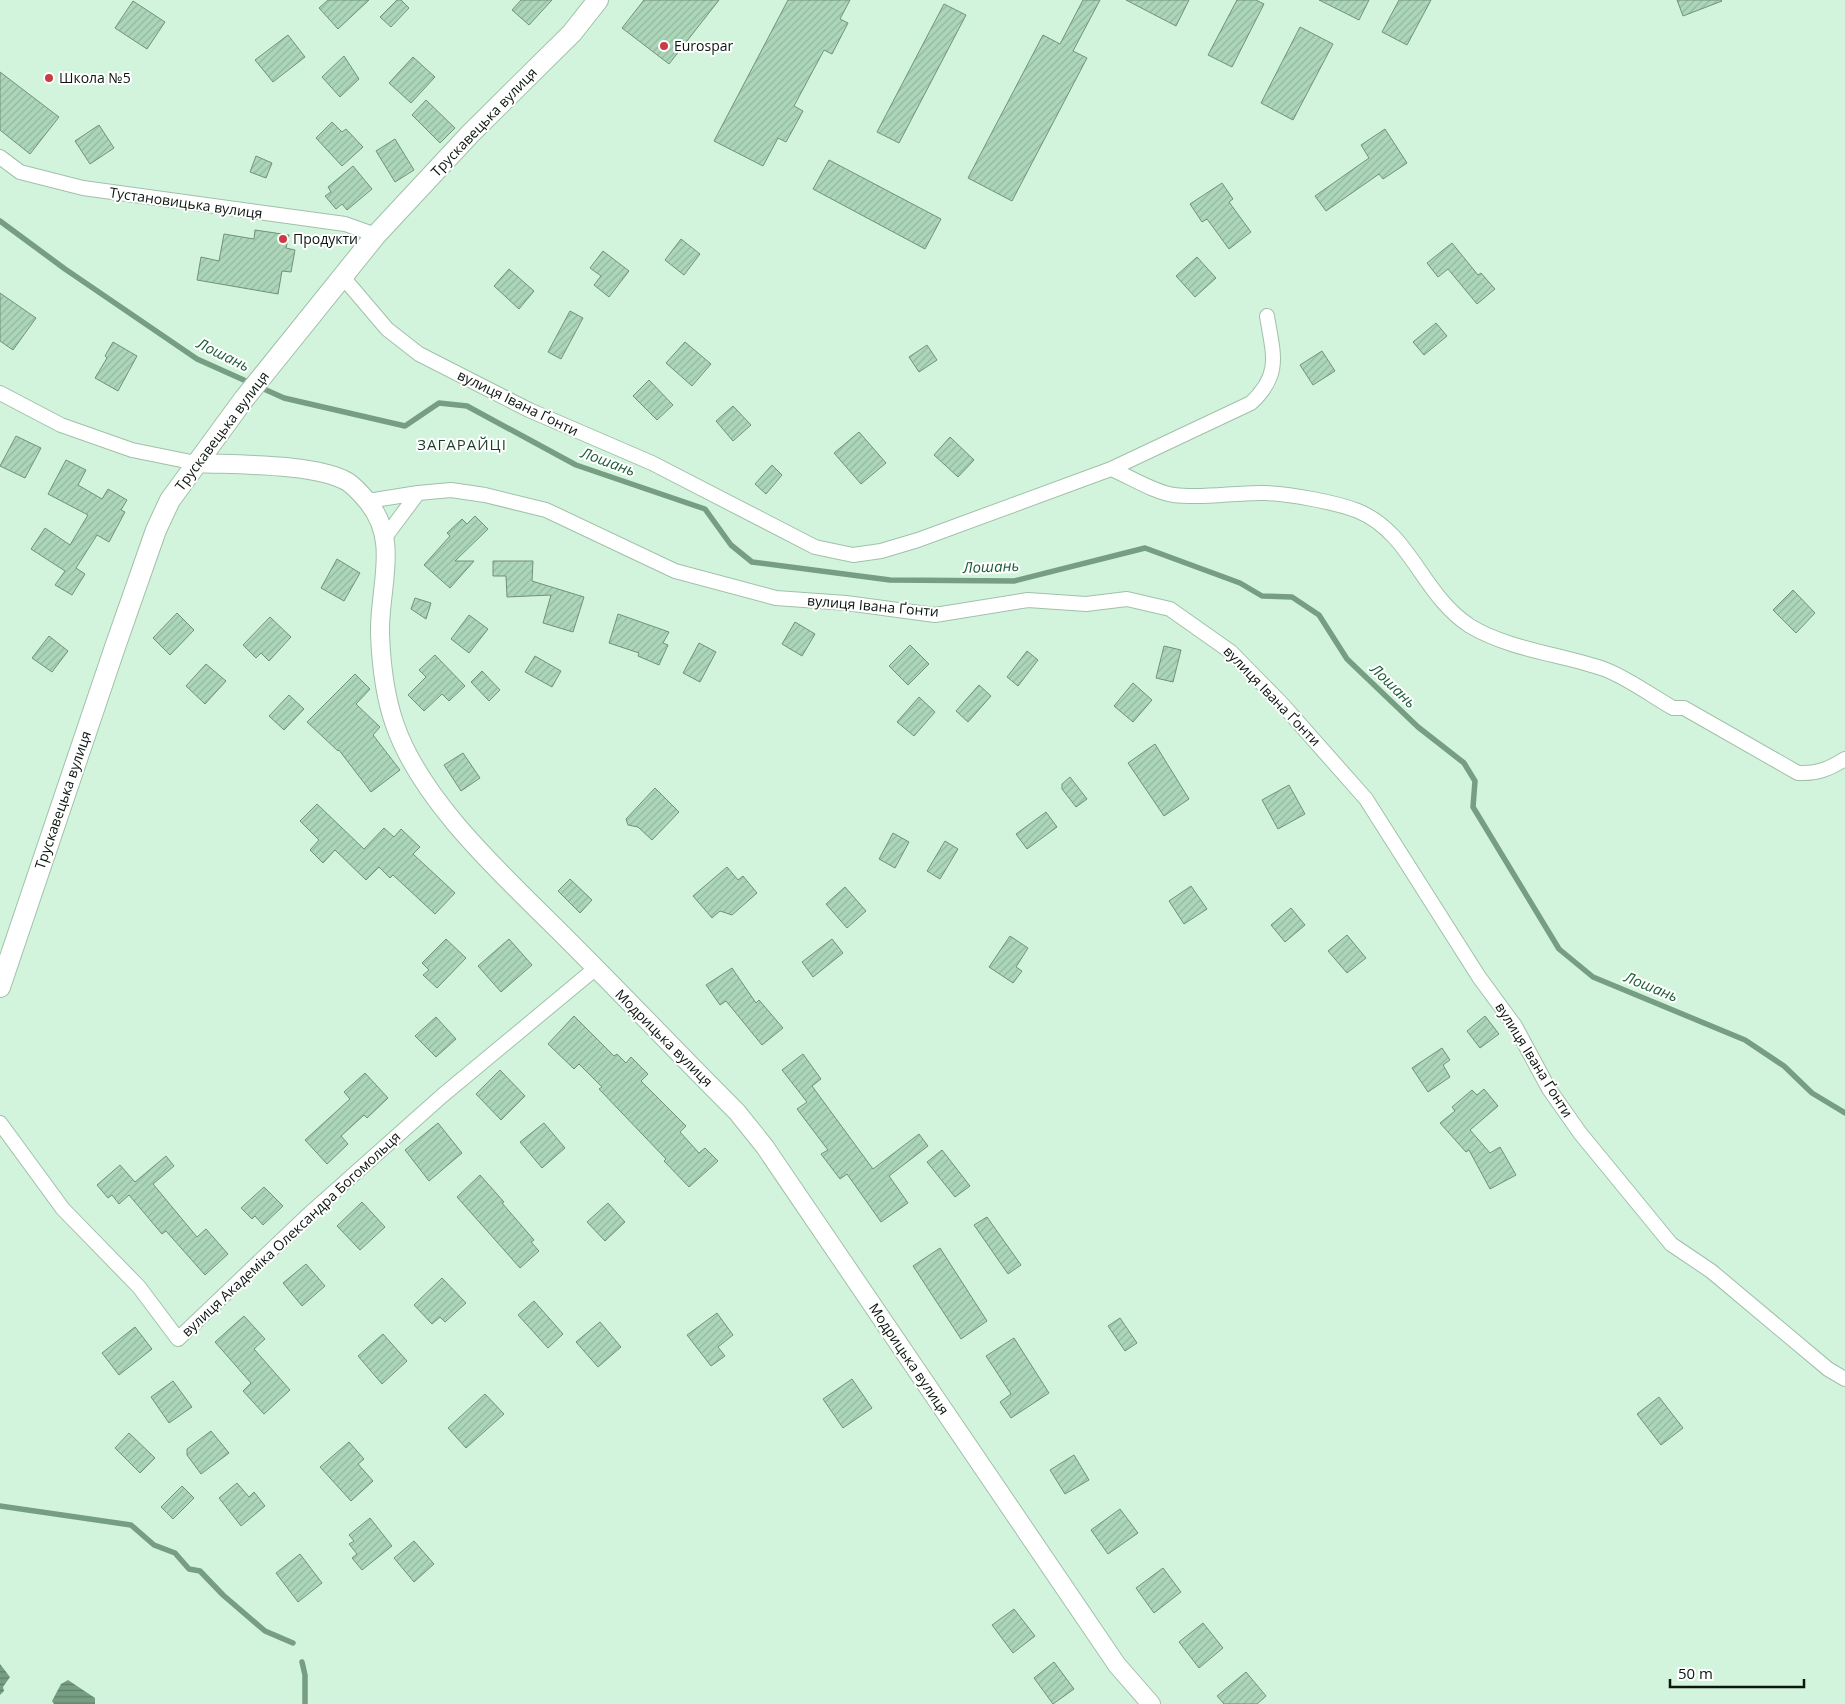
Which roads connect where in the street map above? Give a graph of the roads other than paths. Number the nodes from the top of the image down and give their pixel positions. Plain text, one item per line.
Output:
1 (598, 0) edge
2 (0, 157) edge
3 (376, 235) junction
4 (342, 276) junction
5 (1267, 316) dead end
6 (0, 393) edge
7 (196, 463) junction
8 (1111, 469) junction
9 (418, 493) junction
10 (368, 501) junction
11 (386, 536) junction
12 (1845, 758) edge
13 (596, 968) junction
14 (0, 987) edge
15 (0, 1124) edge
16 (1845, 1379) edge
17 (1151, 1704) edge

1 - 3 main road, Трускавецька вулиця
2 - 3 street, Тустановицька вулиця
3 - 4 main road, Трускавецька вулиця
4 - 7 main road, Трускавецька вулиця
4 - 8 street, вулиця Івана Ґонти
5 - 8 street, вулиця Івана Ґонти
6 - 7 street
7 - 10 street, Модрицька вулиця
7 - 14 main road, Трускавецька вулиця
8 - 12 street
9 - 10 street, вулиця Івана Ґонти
9 - 11 street
9 - 16 street, вулиця Івана Ґонти
10 - 11 street, Модрицька вулиця
11 - 13 street, Модрицька вулиця
13 - 15 street, вулиця Академіка Олександра Богомольця
13 - 17 street, Модрицька вулиця

